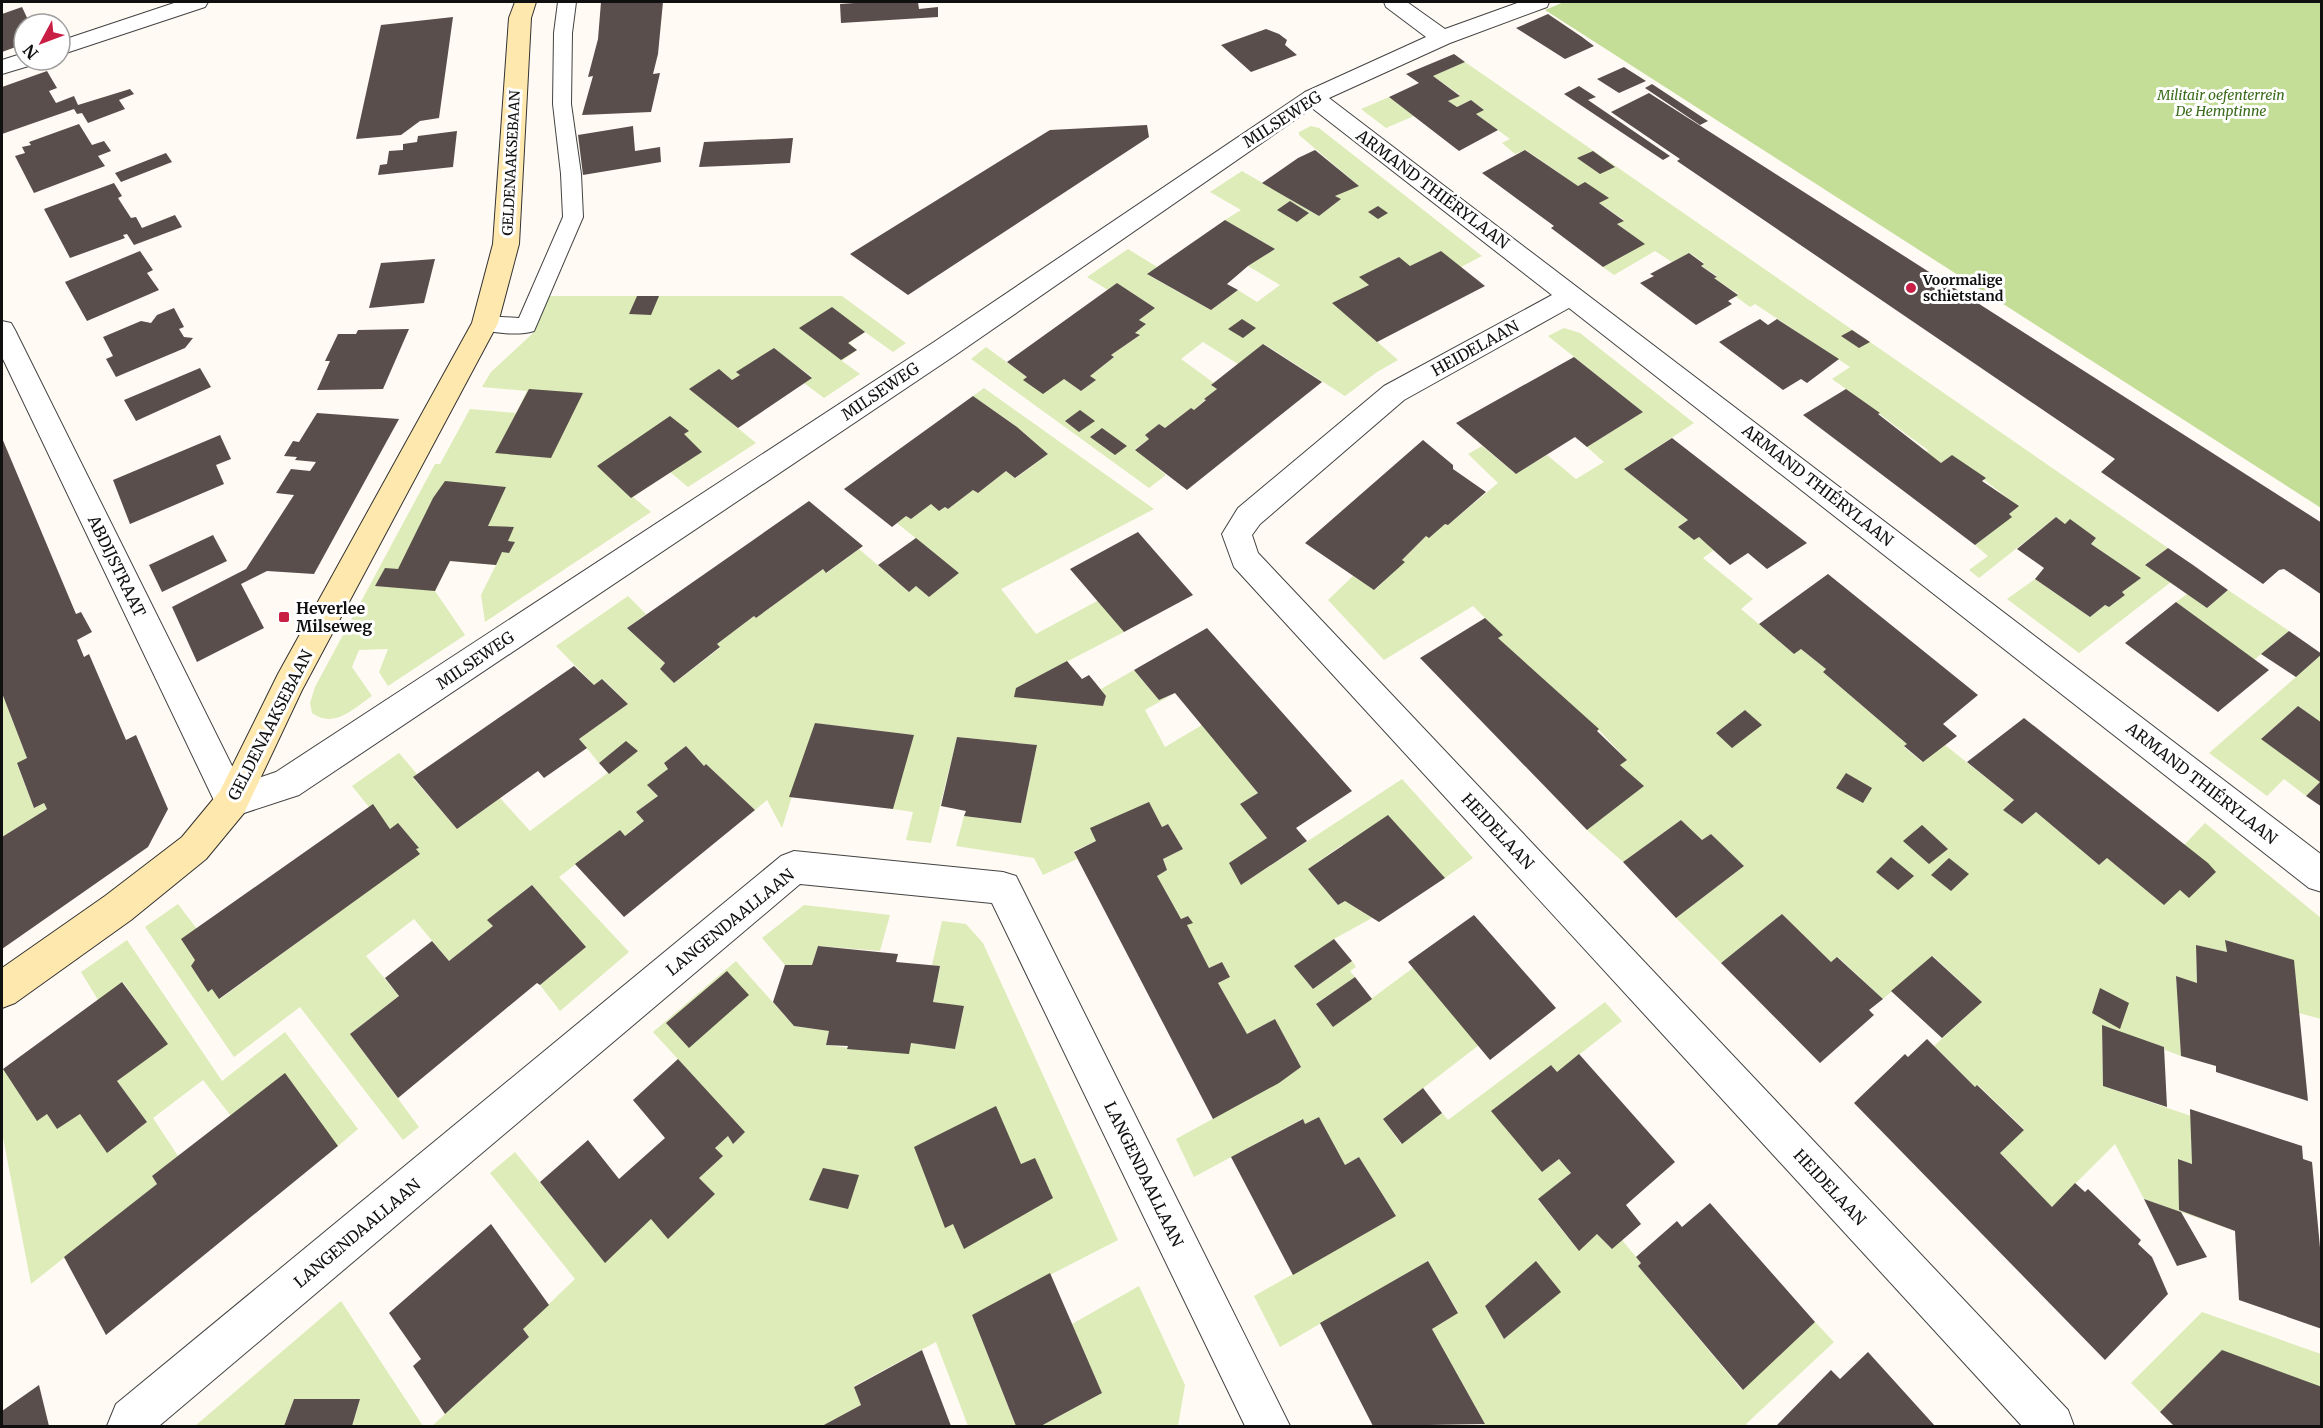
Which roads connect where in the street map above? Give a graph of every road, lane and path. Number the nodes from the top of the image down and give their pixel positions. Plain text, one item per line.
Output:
1 (197, 2) edge
2 (525, 2) edge
3 (567, 2) edge
4 (1395, 2) edge
5 (1539, 2) edge
6 (1442, 38) junction
7 (72, 44) edge
8 (1313, 97) junction
9 (1572, 295) junction
10 (485, 323) junction
11 (2, 330) edge
12 (232, 802) junction
13 (2322, 876) edge
14 (2, 990) edge
15 (129, 1426) edge
16 (1268, 1426) edge
17 (2052, 1426) edge

1 - 7 street
2 - 10 street, GELDENAAKSEBAAN
3 - 10 lane
4 - 6 street
5 - 6 street, MILSEWEG
6 - 8 street, MILSEWEG
8 - 9 street, ARMAND THIÉRYLAAN
8 - 12 street, MILSEWEG
9 - 13 street, ARMAND THIÉRYLAAN
9 - 17 street, HEIDELAAN
10 - 12 street, GELDENAAKSEBAAN
11 - 12 street, ABDIJSTRAAT
12 - 14 street, GELDENAAKSEBAAN
15 - 16 street, LANGENDAALLAAN

